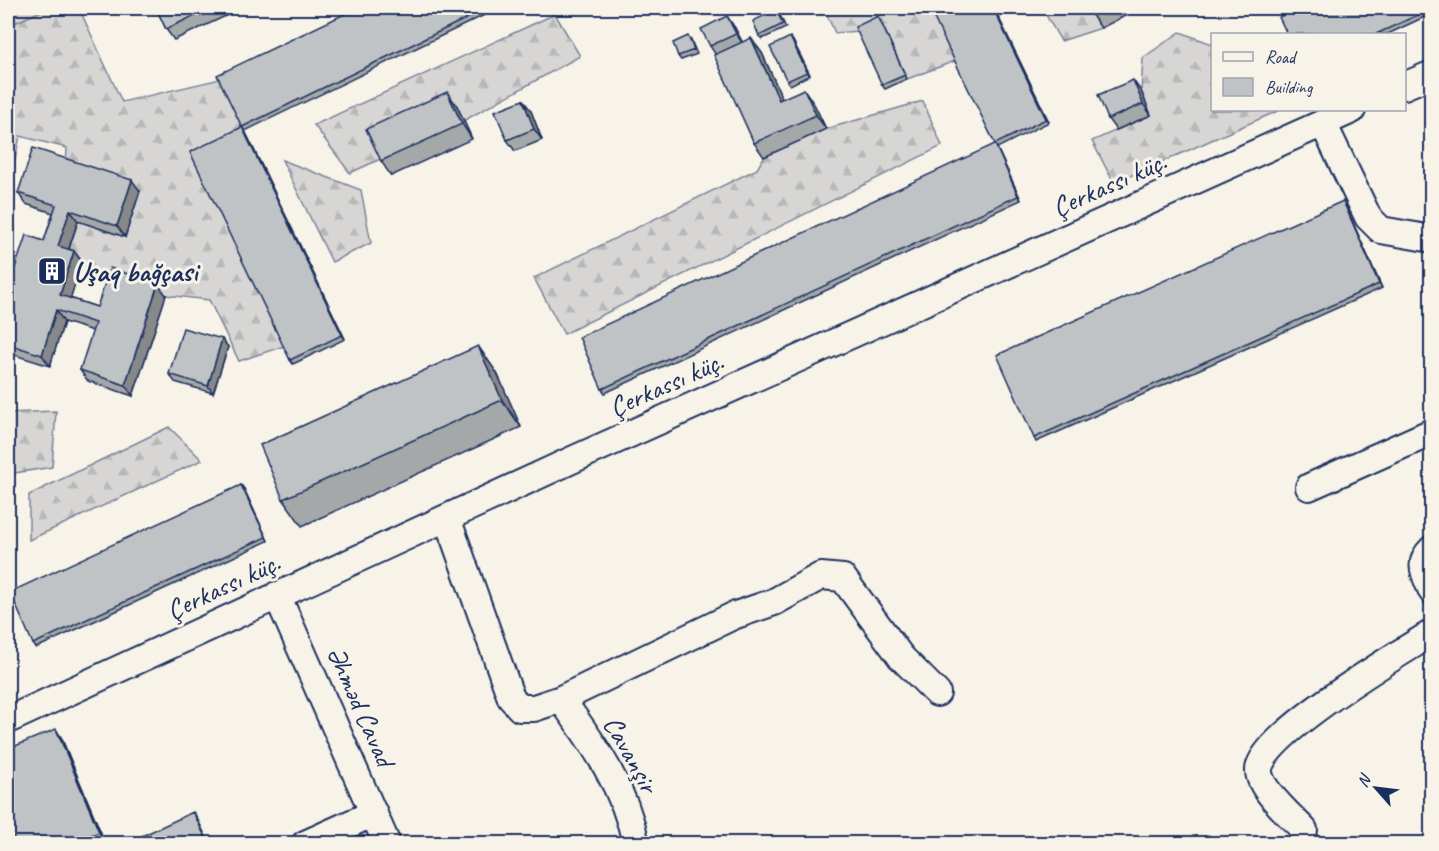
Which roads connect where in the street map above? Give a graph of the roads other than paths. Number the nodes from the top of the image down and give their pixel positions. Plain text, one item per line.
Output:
1 (1431, 74) edge
2 (1406, 85) edge
3 (1350, 111) edge
4 (1323, 123) junction
5 (1431, 239) edge
6 (1431, 432) edge
7 (1309, 487) dead end
8 (447, 518) junction
9 (1431, 549) edge
10 (1431, 591) edge
11 (277, 595) junction
12 (1431, 633) edge
13 (937, 693) dead end
14 (561, 699) junction
15 (8, 720) edge
16 (374, 813) junction
17 (1304, 830) dead end
18 (305, 843) edge
19 (387, 843) edge
20 (636, 843) edge

1 - 2 street
3 - 4 street, Çerkassı küç.
4 - 5 street
4 - 8 street, Çerkassı küç.
6 - 7 street
8 - 11 street, Çerkassı küç.
8 - 14 street
9 - 10 street
11 - 15 street, Çerkassı küç.
11 - 16 street, Əhməd Cavad
12 - 17 street
13 - 14 street
14 - 20 street, Cavanşir
16 - 18 street
16 - 19 street, Əhməd Cavad

